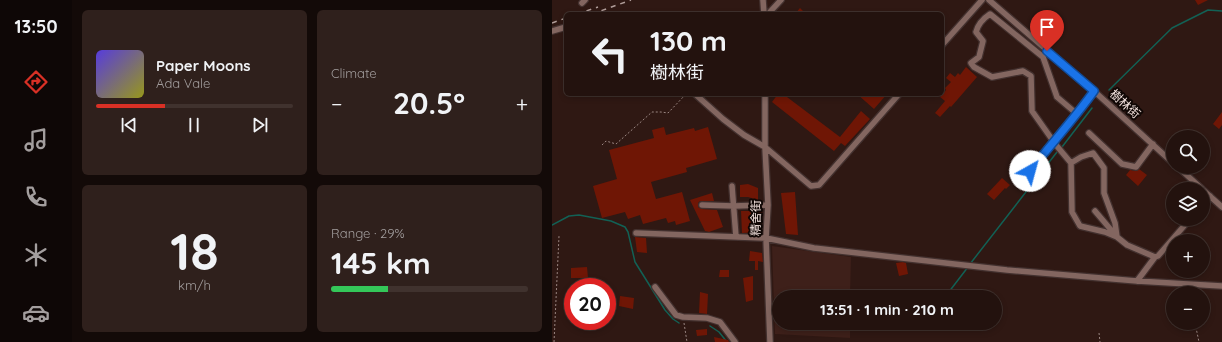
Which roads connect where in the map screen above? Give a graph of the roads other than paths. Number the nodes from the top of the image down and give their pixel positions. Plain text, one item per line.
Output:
1 (763, 0) edge
2 (781, 0) edge
3 (982, 0) edge
4 (989, 0) edge
5 (764, 12) edge
6 (770, 12) edge
7 (564, 28) edge
8 (552, 31) edge
9 (944, 43) edge
10 (1094, 91) junction
11 (697, 96) edge
12 (765, 96) edge
13 (897, 96) edge
14 (1077, 114) junction
15 (1089, 133) dead end
16 (1053, 141) junction
17 (1153, 144) junction
18 (765, 147) junction
19 (1166, 156) edge
20 (1071, 163) junction
21 (1186, 174) edge
22 (1195, 182) edge
23 (1020, 183) dead end
24 (732, 186) dead end
25 (1210, 196) edge
26 (702, 205) dead end
27 (768, 205) junction
28 (734, 206) junction
29 (1222, 207) edge
30 (1095, 212) dead end
31 (1184, 226) edge
32 (636, 233) dead end
33 (736, 237) junction
34 (1117, 237) junction
35 (766, 238) junction
36 (1156, 257) junction
37 (1137, 281) junction
38 (1222, 286) edge
39 (655, 287) dead end
40 (735, 342) edge
41 (770, 342) edge

1 - 5 street
2 - 6 street
3 - 9 street
4 - 10 street, 樹林街
7 - 8 street
10 - 14 street
10 - 17 street, 樹林街
11 - 18 street
12 - 18 street, 精舍街
13 - 18 street
14 - 16 street
14 - 16 street
15 - 17 street
16 - 20 street
16 - 23 street
17 - 19 street, 樹林街
18 - 27 street, 精舍街
20 - 34 street
20 - 34 street
21 - 22 street
24 - 28 street
25 - 29 street
26 - 28 street
27 - 28 street
27 - 35 street, 精舍街
28 - 33 street
30 - 34 street
31 - 36 street
32 - 33 street
33 - 35 street
34 - 36 street
35 - 37 street
35 - 41 street, 精舍街
36 - 37 street
37 - 38 street
39 - 40 street

